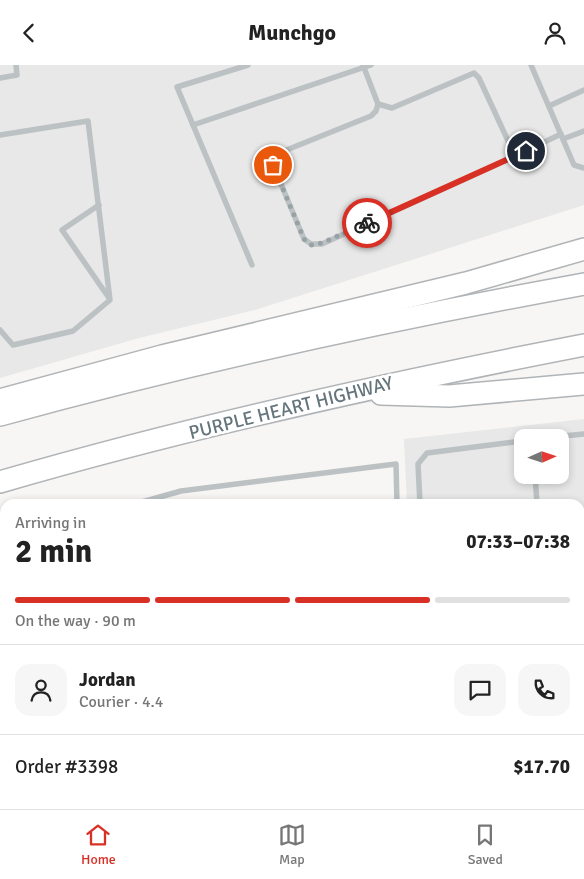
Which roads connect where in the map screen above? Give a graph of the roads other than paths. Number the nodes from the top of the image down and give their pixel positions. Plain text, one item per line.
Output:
1 (16, 65) edge
2 (248, 65) edge
3 (371, 65) edge
4 (540, 65) edge
5 (363, 67) edge
6 (532, 67) edge
7 (0, 78) edge
8 (584, 90) edge
9 (378, 104) junction
10 (549, 106) junction
11 (194, 125) junction
12 (584, 131) edge
13 (0, 135) edge
14 (562, 136) junction
15 (509, 159) junction
16 (584, 168) edge
17 (99, 205) junction
18 (584, 249) edge
19 (252, 265) dead end
20 (584, 284) edge
21 (110, 300) junction
22 (0, 330) edge
23 (584, 345) edge
24 (584, 384) edge
25 (344, 394) junction
26 (0, 400) edge
27 (0, 415) edge
28 (584, 434) edge
29 (569, 435) edge
30 (514, 442) edge
31 (0, 483) edge
32 (536, 484) edge
33 (152, 499) edge
34 (397, 499) edge
35 (420, 499) edge
36 (537, 499) edge

1 - 7 lane
2 - 11 lane
3 - 5 lane
4 - 6 lane
5 - 9 lane
5 - 11 lane
6 - 10 lane
8 - 10 lane
9 - 15 lane
9 - 15 lane
10 - 14 lane
11 - 19 lane
12 - 14 lane
13 - 17 lane
14 - 15 lane
14 - 16 lane
17 - 21 lane
17 - 21 lane
18 - 26 highway
20 - 27 highway
21 - 22 lane
23 - 25 highway, PURPLE HEART HIGHWAY
24 - 25 highway
25 - 31 highway, PURPLE HEART HIGHWAY
28 - 29 lane
30 - 35 lane
32 - 36 lane
33 - 34 lane

